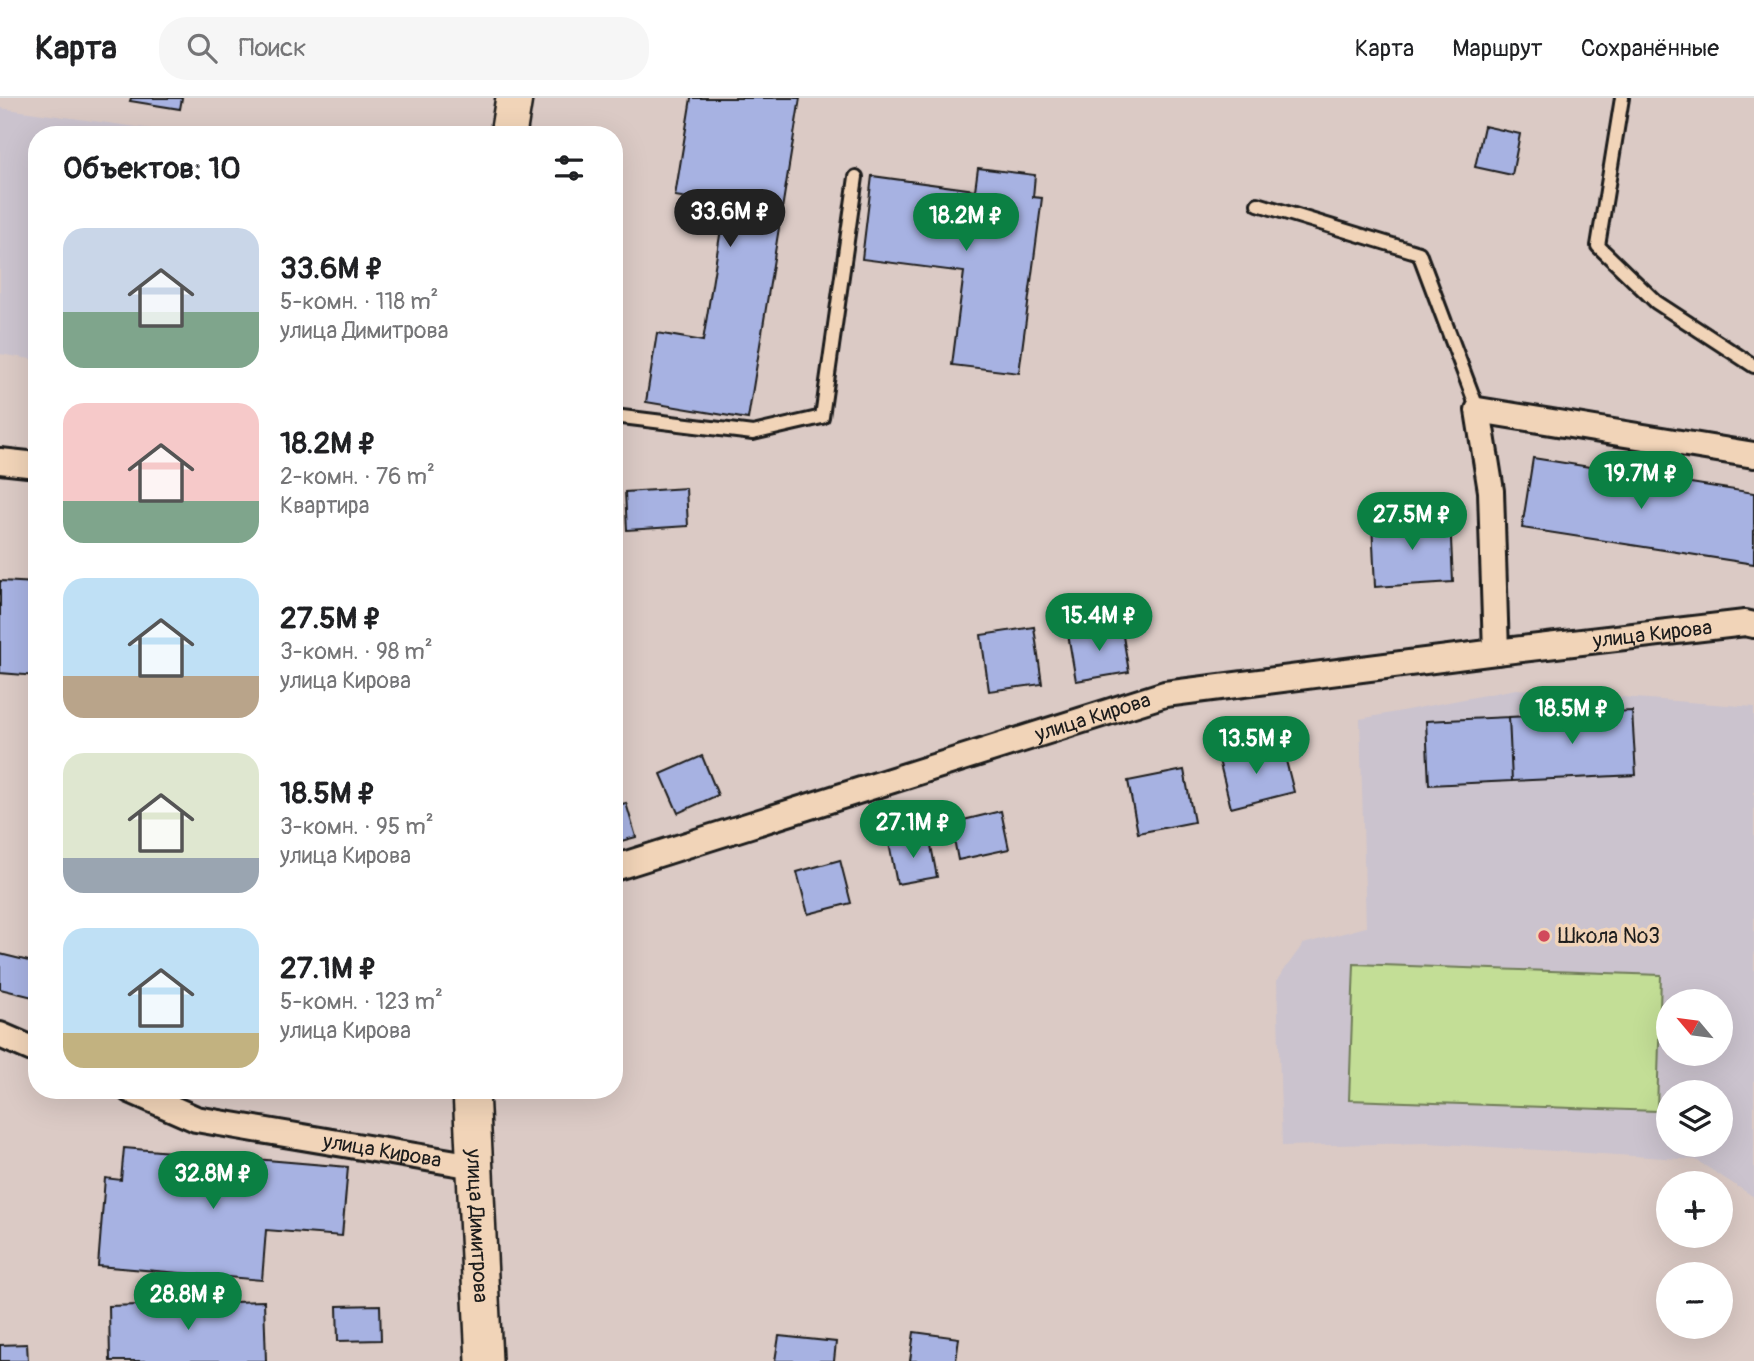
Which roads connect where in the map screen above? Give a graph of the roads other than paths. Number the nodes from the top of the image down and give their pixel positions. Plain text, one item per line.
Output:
1 (514, 98) edge
2 (1622, 98) edge
3 (509, 126) edge
4 (856, 177) dead end
5 (1258, 204) dead end
6 (1754, 366) edge
7 (1478, 410) junction
8 (623, 417) edge
9 (1754, 455) edge
10 (0, 461) edge
11 (28, 464) edge
12 (1754, 625) edge
13 (1496, 652) junction
14 (623, 866) edge
15 (0, 1035) edge
16 (28, 1047) edge
17 (150, 1099) edge
18 (471, 1099) edge
19 (474, 1166) junction
20 (484, 1361) edge

1 - 3 street
2 - 6 lane
4 - 8 lane
5 - 7 lane
7 - 9 street
7 - 13 street
10 - 11 street
12 - 13 street, улица Кирова
13 - 14 street, улица Кирова
15 - 16 street
17 - 19 street, улица Кирова
18 - 19 street, улица Димитрова
19 - 20 street, улица Димитрова

